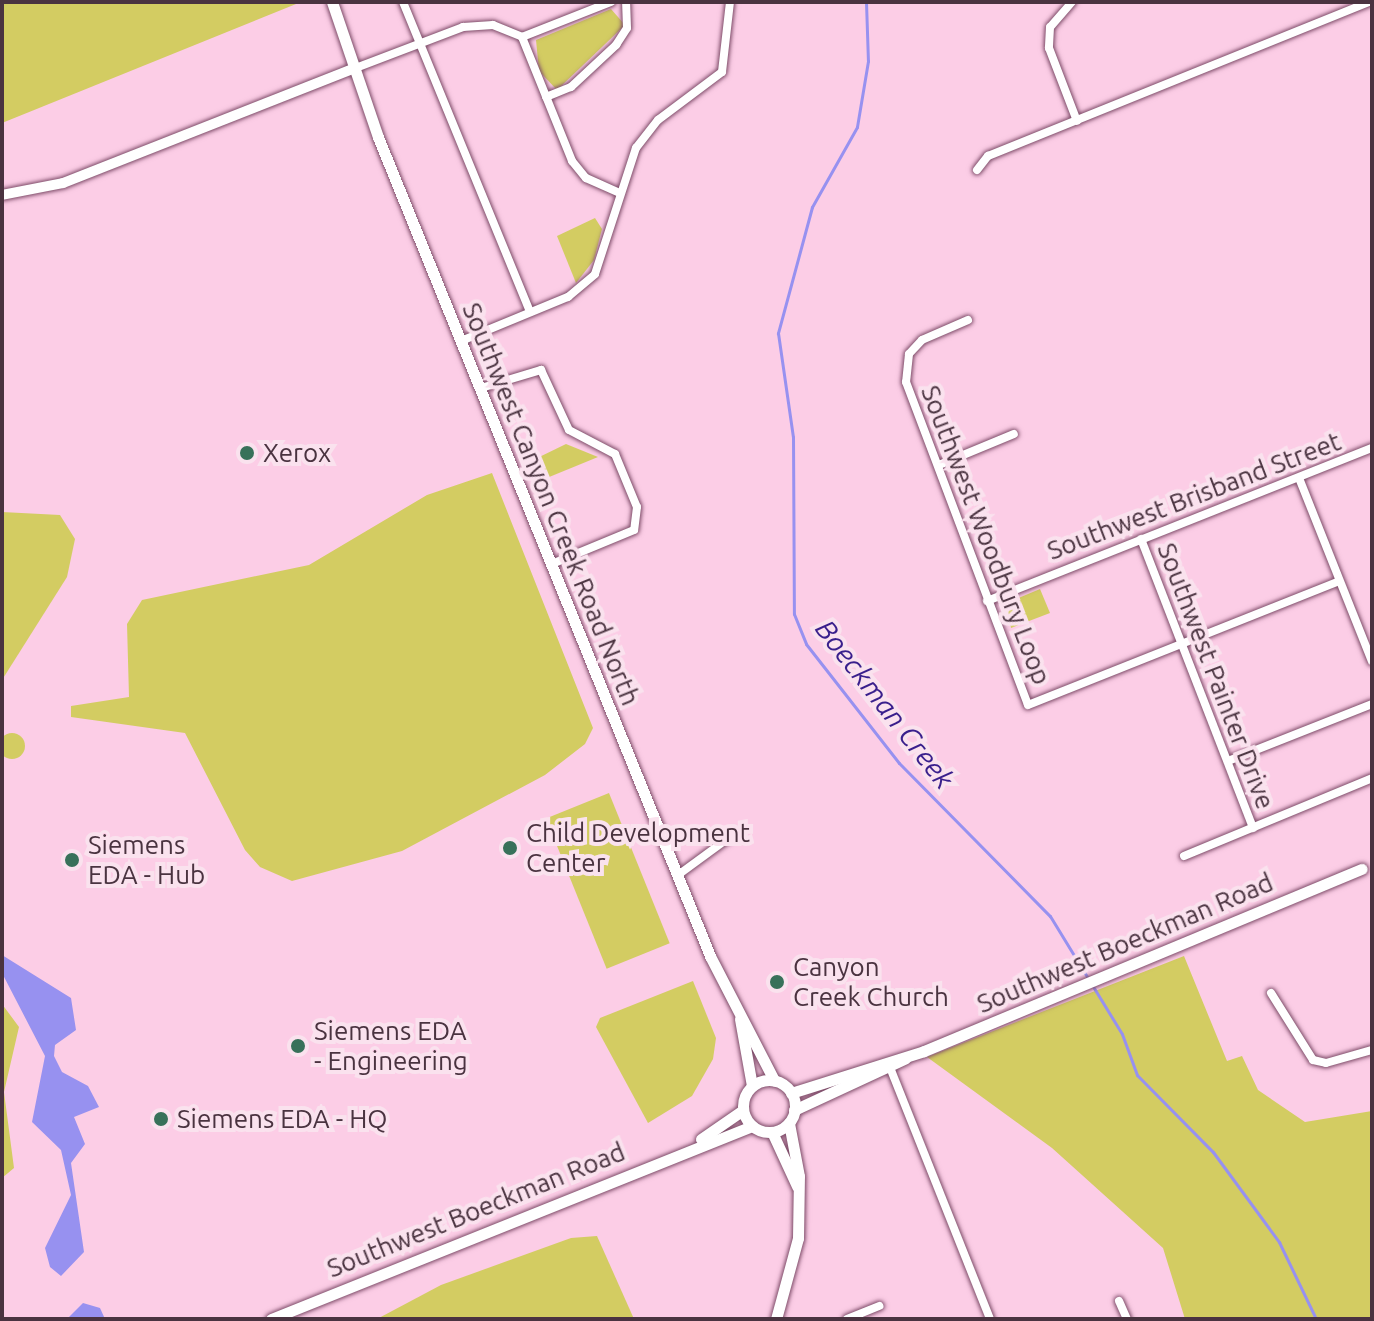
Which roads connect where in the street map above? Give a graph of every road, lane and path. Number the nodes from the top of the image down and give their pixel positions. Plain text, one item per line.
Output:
1 (332, 2) edge
2 (403, 2) edge
3 (611, 2) edge
4 (626, 2) edge
5 (730, 2) edge
6 (1072, 2) edge
7 (1370, 2) edge
8 (1360, 4) edge
9 (522, 37) junction
10 (418, 44) junction
11 (353, 69) junction
12 (546, 97) junction
13 (1077, 121) junction
14 (977, 170) dead end
15 (619, 193) junction
16 (2, 195) edge
17 (530, 312) junction
18 (968, 320) dead end
19 (461, 341) junction
20 (481, 388) junction
21 (1014, 434) dead end
22 (1372, 448) edge
23 (939, 465) junction
24 (1299, 478) junction
25 (1141, 539) junction
26 (552, 564) junction
27 (1339, 581) junction
28 (987, 601) junction
29 (1180, 643) junction
30 (1372, 661) edge
31 (1372, 704) edge
32 (1228, 761) junction
33 (1372, 778) edge
34 (1253, 828) junction
35 (734, 834) dead end
36 (1184, 856) dead end
37 (1367, 866) edge
38 (678, 875) junction
39 (1271, 993) dead end
40 (740, 1019) junction
41 (1372, 1050) edge
42 (906, 1058) junction
43 (891, 1070) junction
44 (774, 1080) junction
45 (752, 1086) junction
46 (791, 1093) junction
47 (743, 1110) junction
48 (794, 1110) junction
49 (789, 1123) junction
50 (752, 1126) junction
51 (772, 1132) junction
52 (698, 1143) junction
53 (797, 1186) junction
54 (1119, 1301) dead end
55 (880, 1306) dead end
56 (271, 1319) edge
57 (776, 1319) edge
58 (847, 1319) edge
59 (990, 1319) edge
60 (1127, 1319) edge

1 - 11 main road, Southwest Canyon Creek Road North
2 - 10 street
3 - 9 street
4 - 12 street
5 - 15 street
6 - 13 street
7 - 8 street
8 - 13 street
9 - 10 street
9 - 12 street
10 - 11 street
10 - 17 street
11 - 16 street
11 - 19 main road, Southwest Canyon Creek Road North
12 - 15 street
13 - 14 street
15 - 17 street
17 - 19 street
18 - 23 street, Southwest Woodbury Loop
19 - 20 main road, Southwest Canyon Creek Road North
20 - 26 main road, Southwest Canyon Creek Road North
20 - 26 street
21 - 23 street
22 - 24 street, Southwest Brisband Street
23 - 28 street, Southwest Woodbury Loop
24 - 25 street, Southwest Brisband Street
24 - 27 street
25 - 28 street, Southwest Brisband Street
25 - 29 street, Southwest Painter Drive
26 - 38 main road, Southwest Canyon Creek Road North
27 - 29 street, Southwest Woodbury Loop
27 - 30 street
28 - 29 street, Southwest Woodbury Loop
29 - 32 street, Southwest Painter Drive
31 - 32 street
32 - 34 street, Southwest Painter Drive
33 - 34 street
34 - 36 street
35 - 38 street
37 - 42 main road, Southwest Boeckman Road
38 - 40 main road, Southwest Canyon Creek Road North
39 - 41 street
40 - 44 main road, Southwest Canyon Creek Road North
40 - 45 main road, Southwest Canyon Creek Road North
42 - 43 main road, Southwest Boeckman Road
42 - 46 main road, Southwest Boeckman Road
43 - 48 main road, Southwest Boeckman Road
43 - 59 street
44 - 45 main road
44 - 46 main road
45 - 47 main road
46 - 48 main road
47 - 50 main road
47 - 52 main road, Southwest Boeckman Road
48 - 49 main road
49 - 51 main road
49 - 53 main road
50 - 51 main road
50 - 52 main road, Southwest Boeckman Road
51 - 53 main road
52 - 56 main road, Southwest Boeckman Road
53 - 57 main road
54 - 60 street
55 - 58 street

